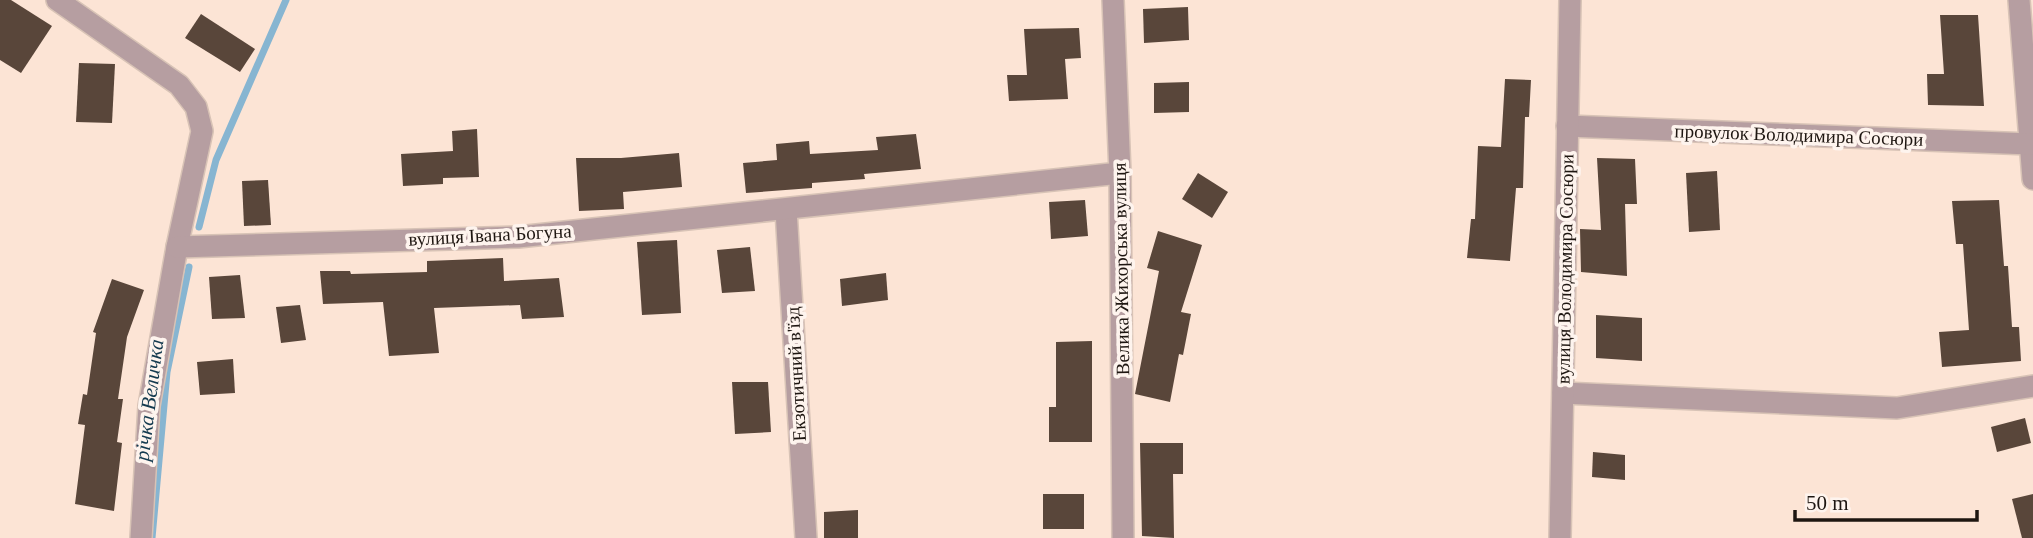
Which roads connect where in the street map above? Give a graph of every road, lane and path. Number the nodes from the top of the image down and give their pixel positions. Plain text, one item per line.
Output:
1 (57, 0) edge
2 (1113, 0) edge
3 (1570, 0) edge
4 (2019, 0) edge
5 (1567, 126) junction
6 (2031, 144) junction
7 (1120, 173) junction
8 (2033, 179) edge
9 (786, 210) junction
10 (177, 247) junction
11 (2033, 386) edge
12 (1563, 393) junction
13 (141, 538) edge
14 (806, 538) edge
15 (1123, 538) edge
16 (1560, 538) edge

1 - 10 street
2 - 7 street, Велика Жихорська вулиця
3 - 5 street, вулиця Володимира Сосюри
4 - 6 street
5 - 6 street, провулок Володимира Сосюри
5 - 12 street, вулиця Володимира Сосюри
6 - 8 street
7 - 9 street, вулиця Івана Богуна
7 - 15 street, Велика Жихорська вулиця
9 - 10 street, вулиця Івана Богуна
9 - 14 street, Екзотичний в'їзд
10 - 13 street
11 - 12 street
12 - 16 street, вулиця Володимира Сосюри

